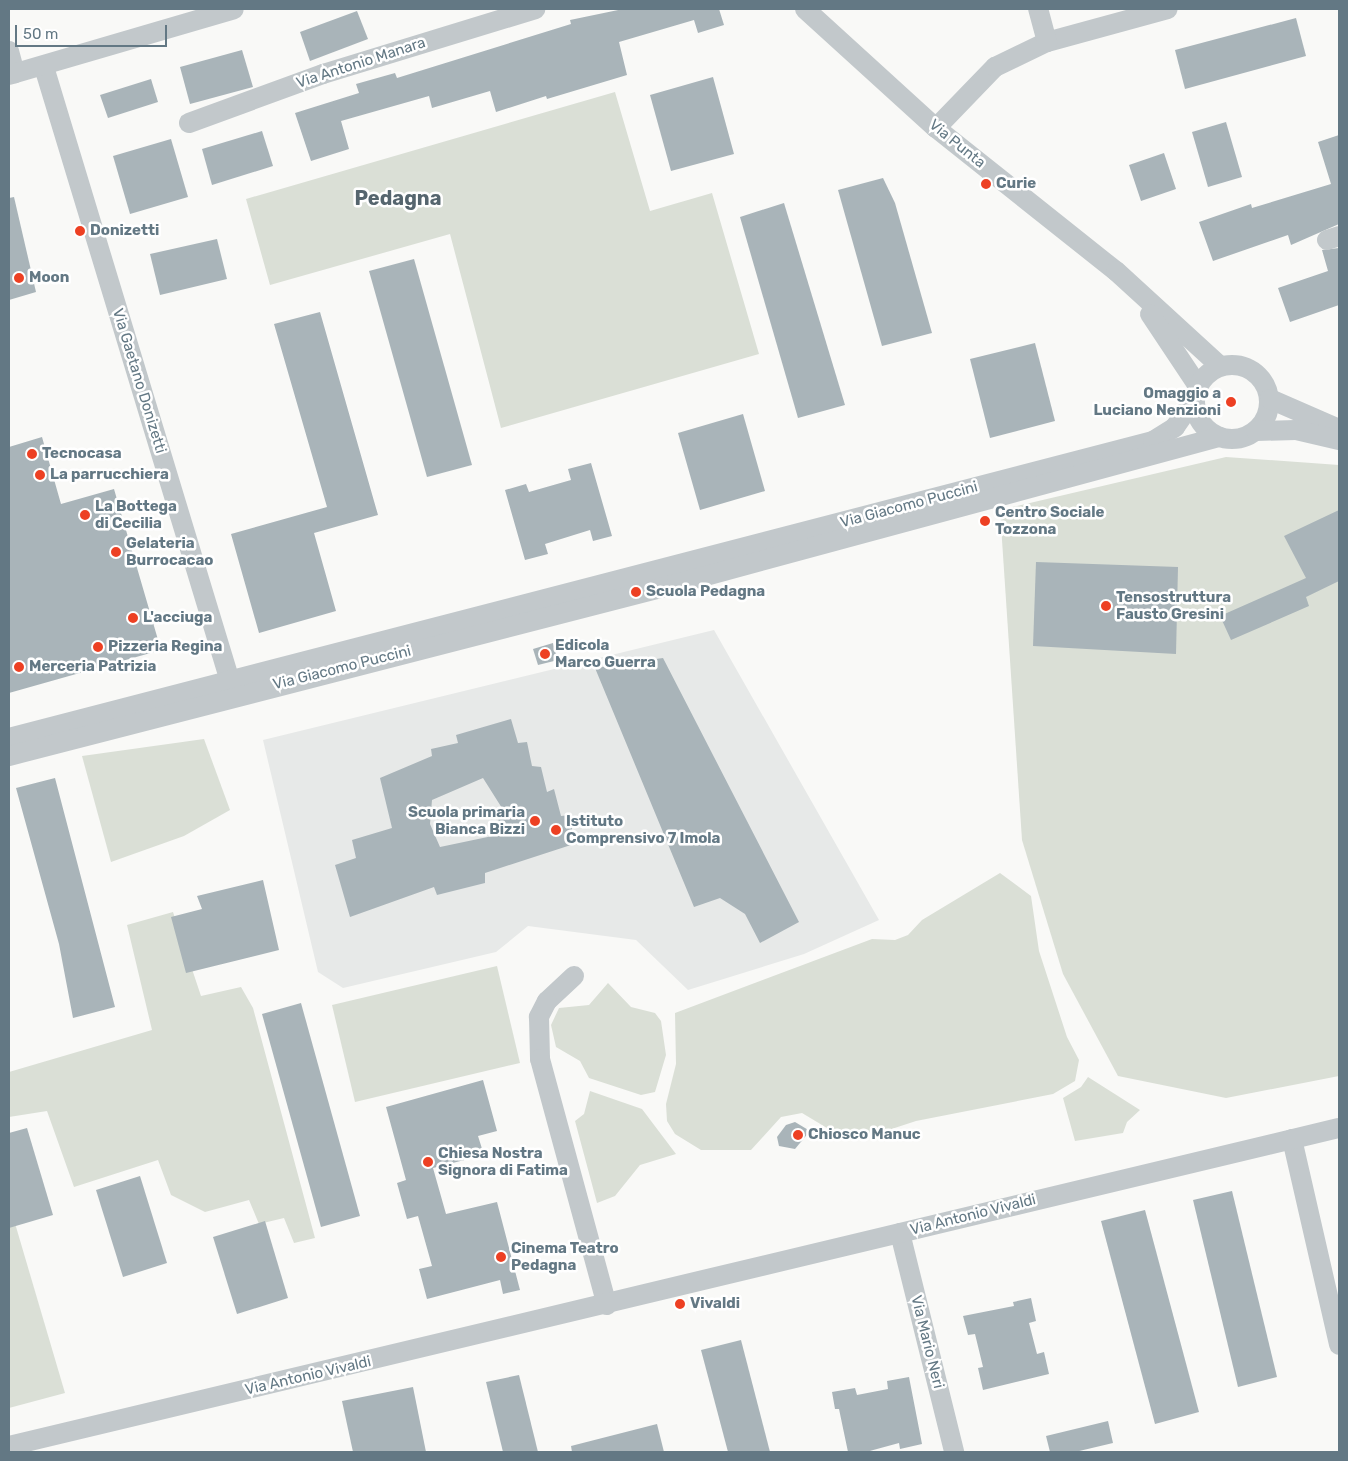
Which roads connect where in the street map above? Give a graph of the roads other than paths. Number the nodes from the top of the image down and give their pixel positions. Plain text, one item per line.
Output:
1 (234, 9) edge
2 (536, 9) edge
3 (804, 9) edge
4 (1038, 9) edge
5 (1168, 9) edge
6 (1047, 42) junction
7 (9, 51) edge
8 (44, 67) junction
9 (12, 74) edge
10 (188, 123) dead end
11 (936, 128) junction
12 (1116, 271) junction
13 (1220, 366) junction
14 (1196, 392) junction
15 (1270, 399) junction
16 (1338, 429) edge
17 (1256, 431) junction
18 (1219, 438) junction
19 (1094, 464) junction
20 (232, 687) junction
21 (9, 738) edge
22 (9, 756) edge
23 (574, 976) dead end
24 (1339, 1128) edge
25 (1292, 1139) junction
26 (900, 1233) junction
27 (607, 1305) junction
28 (1339, 1345) edge
29 (9, 1446) edge
30 (954, 1452) edge

1 - 8 street
2 - 10 street, Via Antonio Manara
3 - 11 street, Via Punta
4 - 6 street
5 - 6 street
6 - 11 street
7 - 9 street
8 - 9 street
8 - 20 street, Via Gaetano Donizetti
11 - 12 street, Via Punta
12 - 13 street, Via Punta
12 - 14 street, Via Punta
13 - 14 street, Via Giacomo Puccini
13 - 15 street
14 - 18 street
14 - 19 street, Via Giacomo Puccini
15 - 16 street
15 - 17 street
16 - 17 street
17 - 18 street, Via Giacomo Puccini
18 - 19 street, Via Giacomo Puccini
19 - 20 street, Via Giacomo Puccini
20 - 21 street, Via Giacomo Puccini
20 - 22 street, Via Giacomo Puccini
23 - 27 street
24 - 25 street, Via Antonio Vivaldi
25 - 26 street, Via Antonio Vivaldi
25 - 28 street
26 - 27 street, Via Antonio Vivaldi
26 - 30 street, Via Mario Neri
27 - 29 street, Via Antonio Vivaldi

